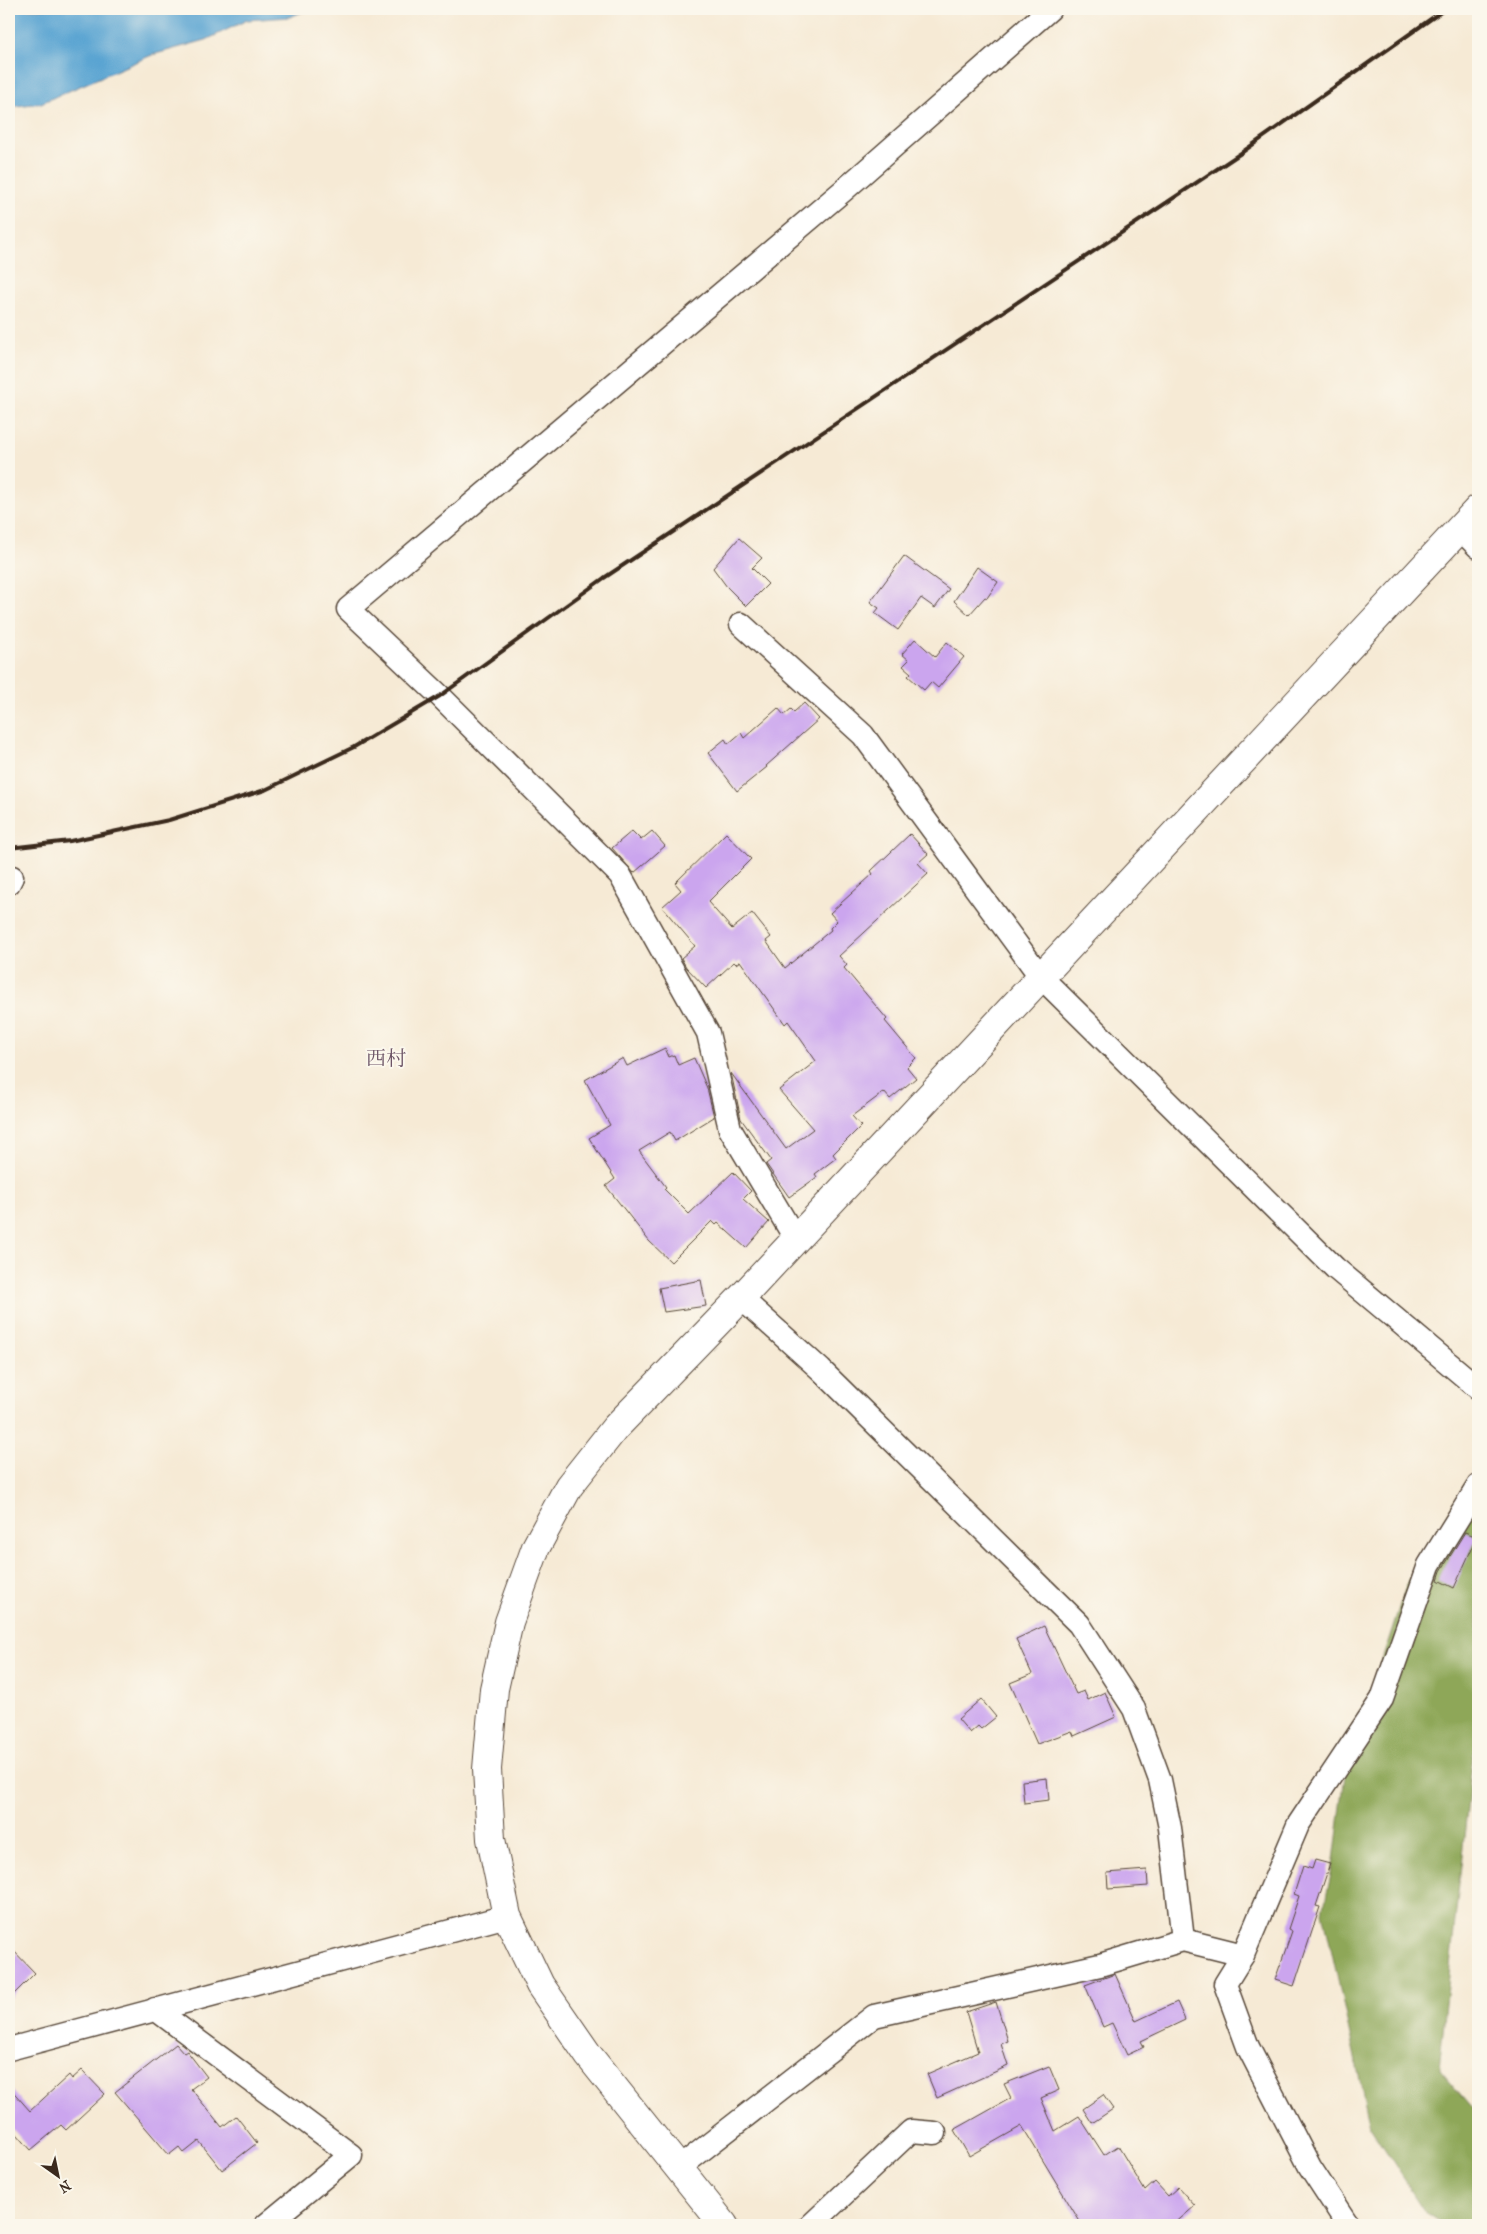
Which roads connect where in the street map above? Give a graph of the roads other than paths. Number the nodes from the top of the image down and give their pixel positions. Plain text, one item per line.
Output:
1 (1050, 9) edge
2 (1478, 509) edge
3 (1469, 538) edge
4 (741, 624) dead end
5 (1040, 976) junction
6 (795, 1238) junction
7 (741, 1298) junction
8 (1478, 1388) edge
9 (1478, 1486) edge
10 (506, 1916) junction
11 (1183, 1940) junction
12 (1242, 1955) junction
13 (156, 2009) junction
14 (9, 2049) edge
15 (936, 2133) dead end
16 (679, 2168) junction
17 (266, 2225) edge
18 (724, 2225) edge
19 (811, 2225) edge
20 (1348, 2225) edge

1 - 6 street
2 - 3 street
3 - 5 street
4 - 5 street
5 - 6 street
5 - 8 street
6 - 7 street
7 - 10 street
7 - 11 street
9 - 12 street
10 - 13 street
10 - 16 street
11 - 12 street
11 - 16 street
12 - 20 street
13 - 14 street
13 - 17 street
15 - 19 street
16 - 18 street

